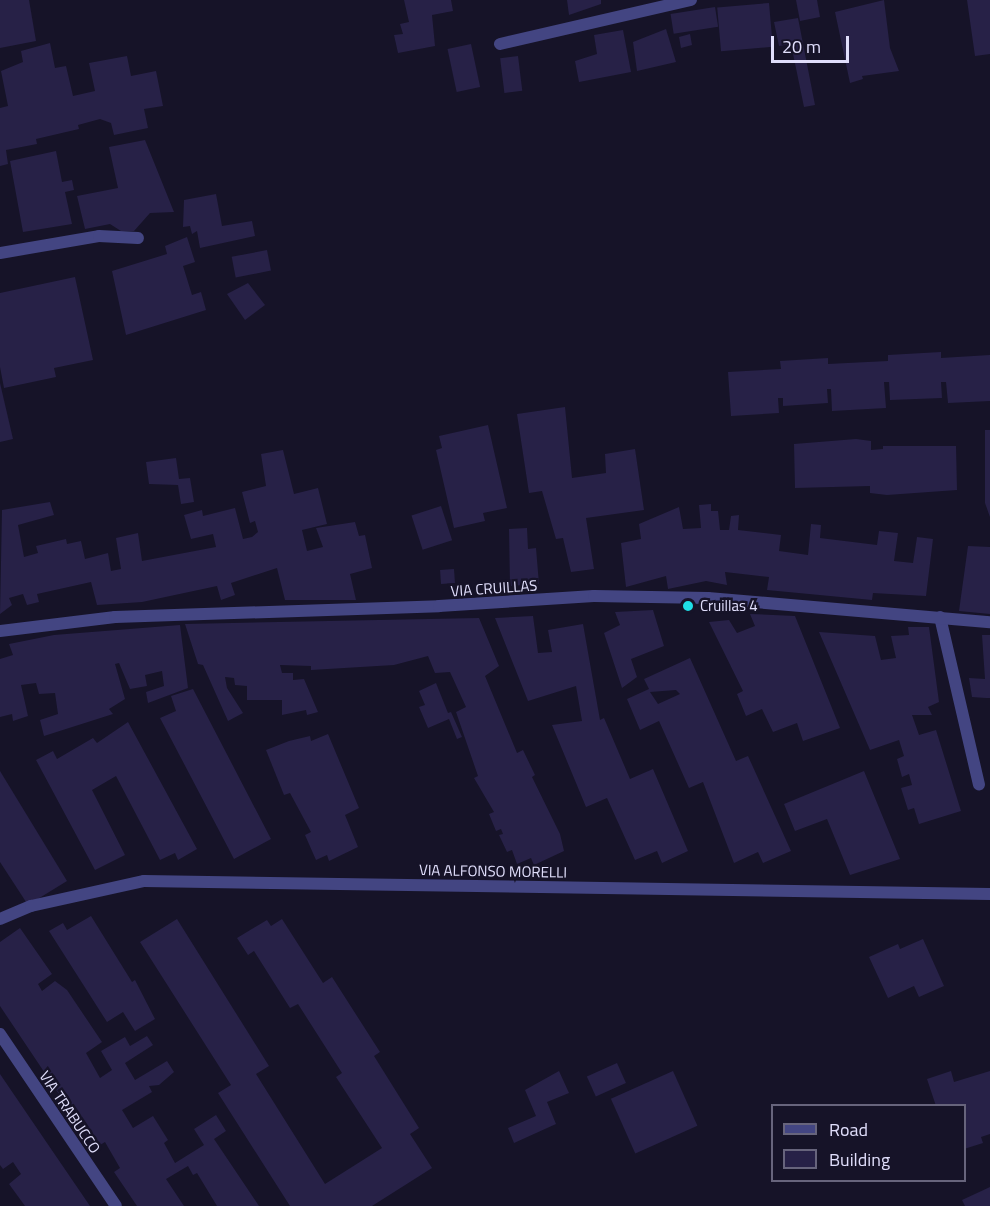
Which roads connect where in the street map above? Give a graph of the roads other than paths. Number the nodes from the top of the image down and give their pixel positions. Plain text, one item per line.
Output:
1 (692, 0) edge
2 (500, 44) dead end
3 (138, 238) dead end
4 (0, 253) edge
5 (940, 617) junction
6 (990, 622) edge
7 (0, 631) edge
8 (979, 785) dead end
9 (990, 894) edge
10 (0, 919) edge
11 (0, 1034) edge
12 (116, 1206) edge

1 - 2 street
3 - 4 street
5 - 6 street, VIA CRUILLAS
5 - 7 street, VIA CRUILLAS
5 - 8 street
9 - 10 street, VIA ALFONSO MORELLI
11 - 12 street, VIA TRABUCCO

